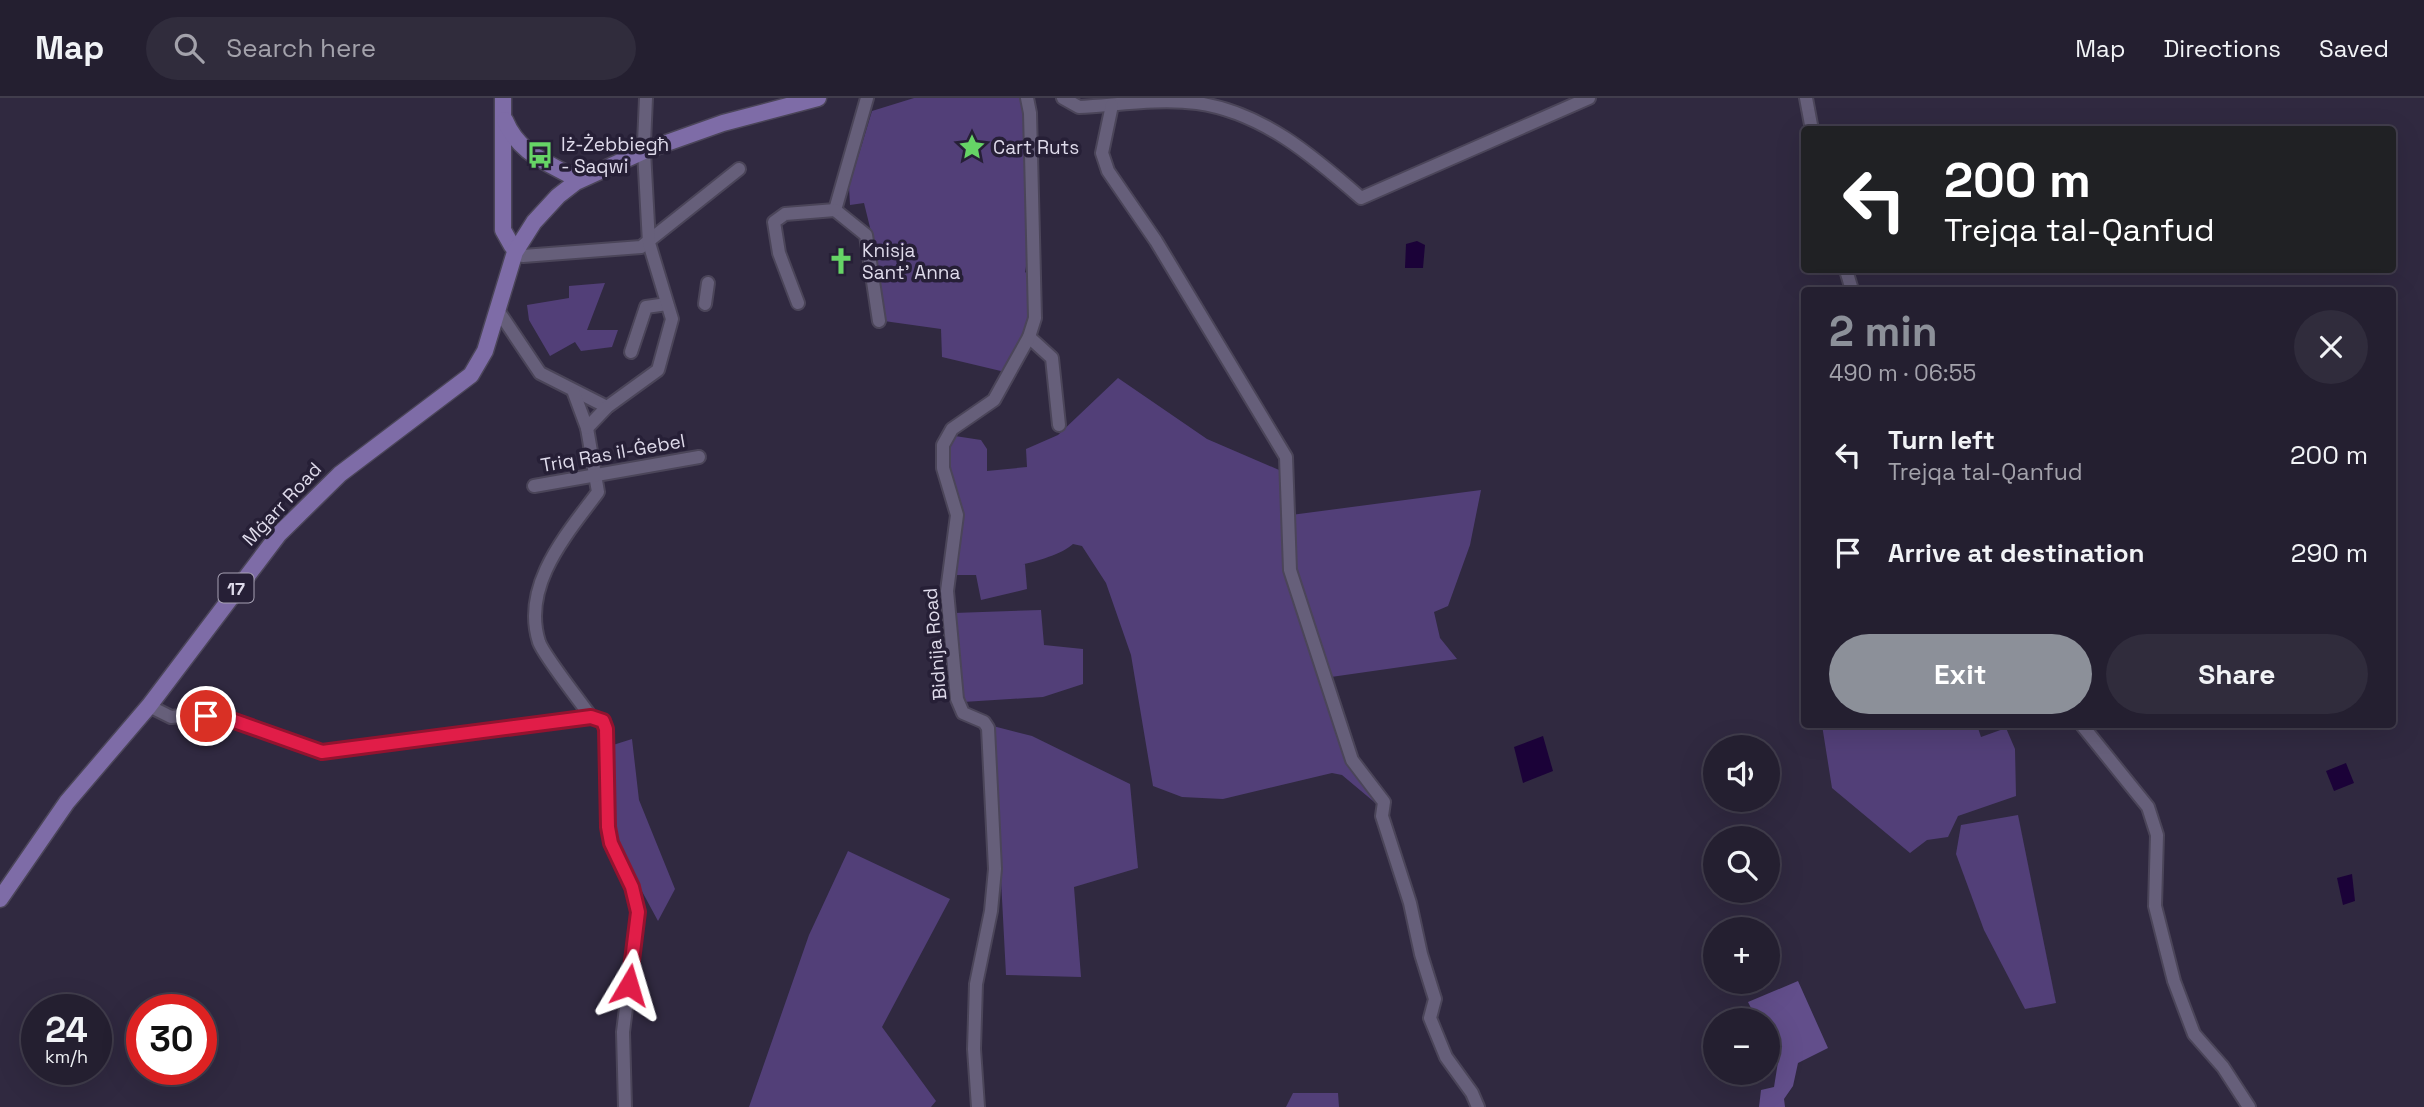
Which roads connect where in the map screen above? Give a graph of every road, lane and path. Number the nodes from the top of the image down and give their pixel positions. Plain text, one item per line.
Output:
1 (503, 98) edge
2 (646, 98) edge
3 (794, 98) edge
4 (818, 98) edge
5 (867, 98) edge
6 (1027, 98) edge
7 (1033, 98) edge
8 (1063, 98) edge
9 (1589, 98) edge
10 (1806, 98) edge
11 (1112, 105) junction
12 (1030, 113) junction
13 (504, 115) junction
14 (1811, 126) edge
15 (644, 147) junction
16 (524, 150) junction
17 (503, 161) junction
18 (739, 170) dead end
19 (573, 177) junction
20 (835, 210) junction
21 (649, 243) junction
22 (513, 249) junction
23 (708, 283) dead end
24 (798, 303) dead end
25 (667, 304) junction
26 (705, 304) dead end
27 (497, 309) junction
28 (879, 321) dead end
29 (1029, 337) junction
30 (631, 352) dead end
31 (574, 393) junction
32 (607, 407) junction
33 (1059, 425) dead end
34 (587, 428) junction
35 (699, 457) dead end
36 (593, 475) junction
37 (534, 486) dead end
38 (149, 706) junction
39 (591, 717) junction
40 (2084, 728) edge
41 (0, 880) edge
42 (0, 899) edge
43 (625, 1107) edge
44 (978, 1107) edge
45 (1478, 1107) edge
46 (2249, 1107) edge

1 - 13 main road
2 - 15 street
3 - 15 main road
4 - 15 main road
5 - 20 street
6 - 12 street, Bidnija Road
7 - 12 street, Bidnija Road
8 - 11 street
9 - 11 street
10 - 14 street
11 - 45 street
12 - 29 street, Bidnija Road
13 - 16 main road
13 - 17 main road
15 - 19 main road
15 - 21 street
15 - 22 main road
16 - 17 main road
16 - 19 main road
17 - 22 main road
18 - 21 street
19 - 22 main road
20 - 24 street
20 - 28 street
21 - 22 street
21 - 25 street
22 - 27 main road, Mġarr Road / 17
22 - 41 main road, Mġarr Road / 17
23 - 26 street
25 - 30 street
25 - 32 street
27 - 31 street
27 - 38 main road, Mġarr Road / 17
29 - 33 street
29 - 44 street, Bidnija Road
31 - 32 street
31 - 34 street
32 - 34 street
34 - 36 street
35 - 36 street, Triq Ras il-Ġebel
36 - 37 street, Triq Ras il-Ġebel
36 - 39 street
38 - 39 street
38 - 42 main road, Mġarr Road / 17
39 - 43 street
40 - 46 street

